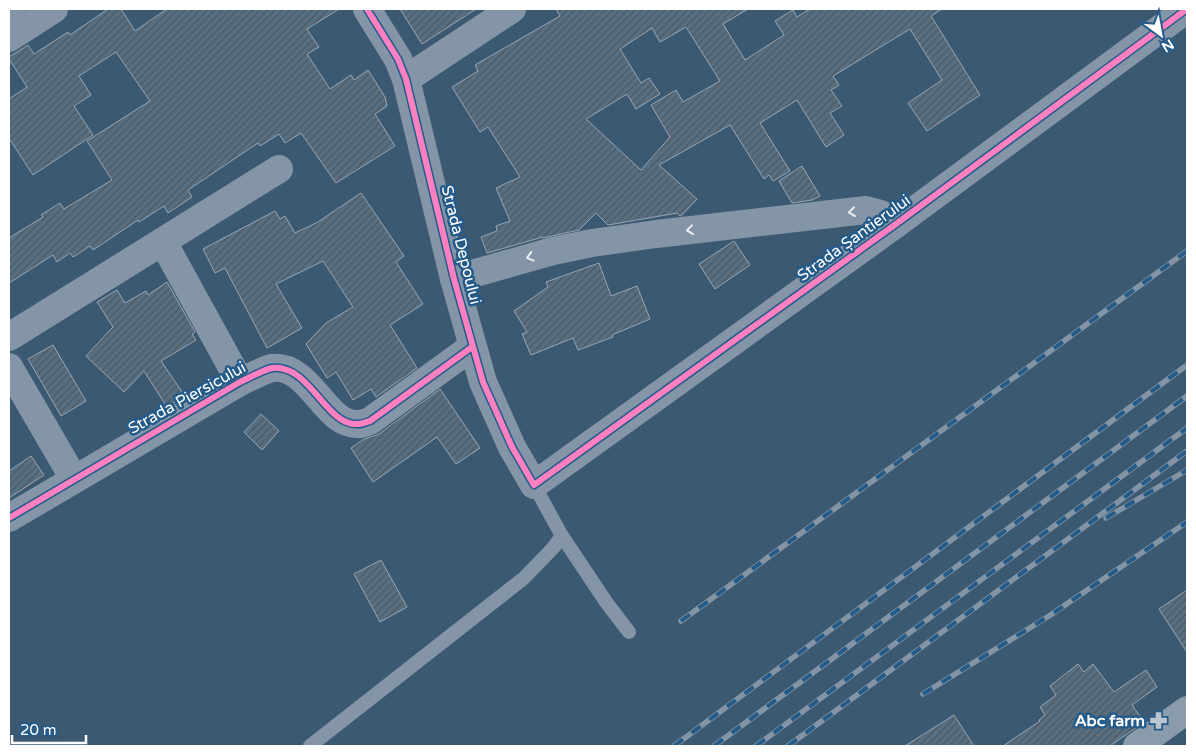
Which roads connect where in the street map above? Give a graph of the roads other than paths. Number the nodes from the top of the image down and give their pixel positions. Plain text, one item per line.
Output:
1 (54, 9) edge
2 (367, 9) edge
3 (512, 9) edge
4 (1187, 9) edge
5 (13, 27) edge
6 (406, 79) junction
7 (279, 169) dead end
8 (896, 224) junction
9 (162, 242) junction
10 (454, 279) junction
11 (9, 337) edge
12 (472, 347) junction
13 (9, 367) edge
14 (240, 382) junction
15 (74, 479) junction
16 (534, 485) junction
17 (9, 518) edge
18 (562, 536) junction
19 (629, 632) dead end
20 (1187, 710) edge
21 (310, 746) edge
22 (1137, 746) edge

1 - 5 street
2 - 6 street, Strada Depoului
3 - 6 street
4 - 8 street, Strada Șantierului
6 - 10 street, Strada Depoului
7 - 9 street
8 -> 10 street, Strada Șantierului
8 - 16 street, Strada Șantierului
9 - 11 street
9 - 14 street, Strada Piersicului
10 - 12 street, Strada Depoului
12 - 14 street, Strada Piersicului
12 - 16 street, Strada Depoului
13 - 15 street
14 - 15 street, Strada Piersicului
15 - 17 street, Strada Piersicului
16 - 18 lane
18 - 19 lane
18 - 21 lane
20 - 22 main road

